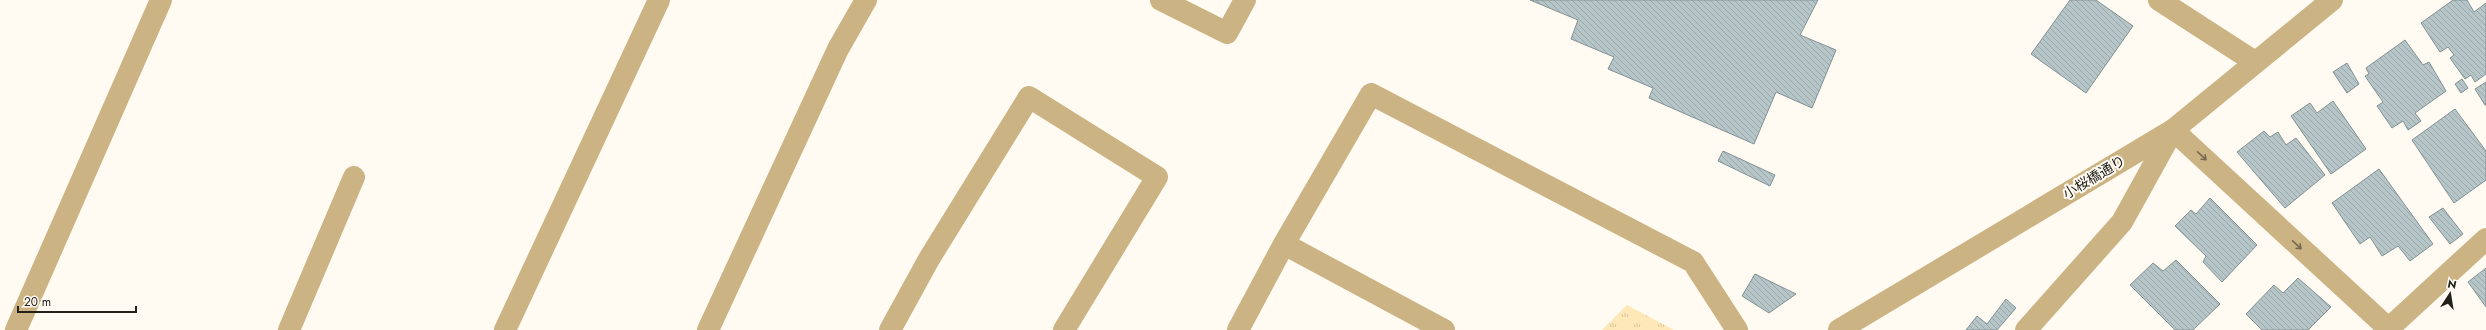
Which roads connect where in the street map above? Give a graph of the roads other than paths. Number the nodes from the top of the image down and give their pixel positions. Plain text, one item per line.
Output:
1 (161, 0) edge
2 (658, 0) edge
3 (866, 0) edge
4 (1161, 0) edge
5 (1245, 0) edge
6 (2159, 0) edge
7 (2332, 0) edge
8 (2255, 62) junction
9 (2173, 130) junction
10 (354, 177) dead end
11 (2486, 239) edge
12 (1284, 244) junction
13 (2388, 329) edge
14 (16, 330) edge
15 (289, 330) edge
16 (505, 330) edge
17 (708, 330) edge
18 (890, 330) edge
19 (1064, 330) edge
20 (1238, 330) edge
21 (1444, 330) edge
22 (1737, 330) edge
23 (1839, 330) edge
24 (2026, 330) edge

1 - 14 street
2 - 16 street
3 - 17 street
4 - 5 street
6 - 8 street
7 - 8 street, 小桜橋通り
8 - 9 street, 小桜橋通り
9 -> 13 street
9 - 23 street, 小桜橋通り
9 - 24 street
10 - 15 street
11 - 13 street
12 - 20 street
12 - 21 street
12 - 22 street
18 - 19 street

